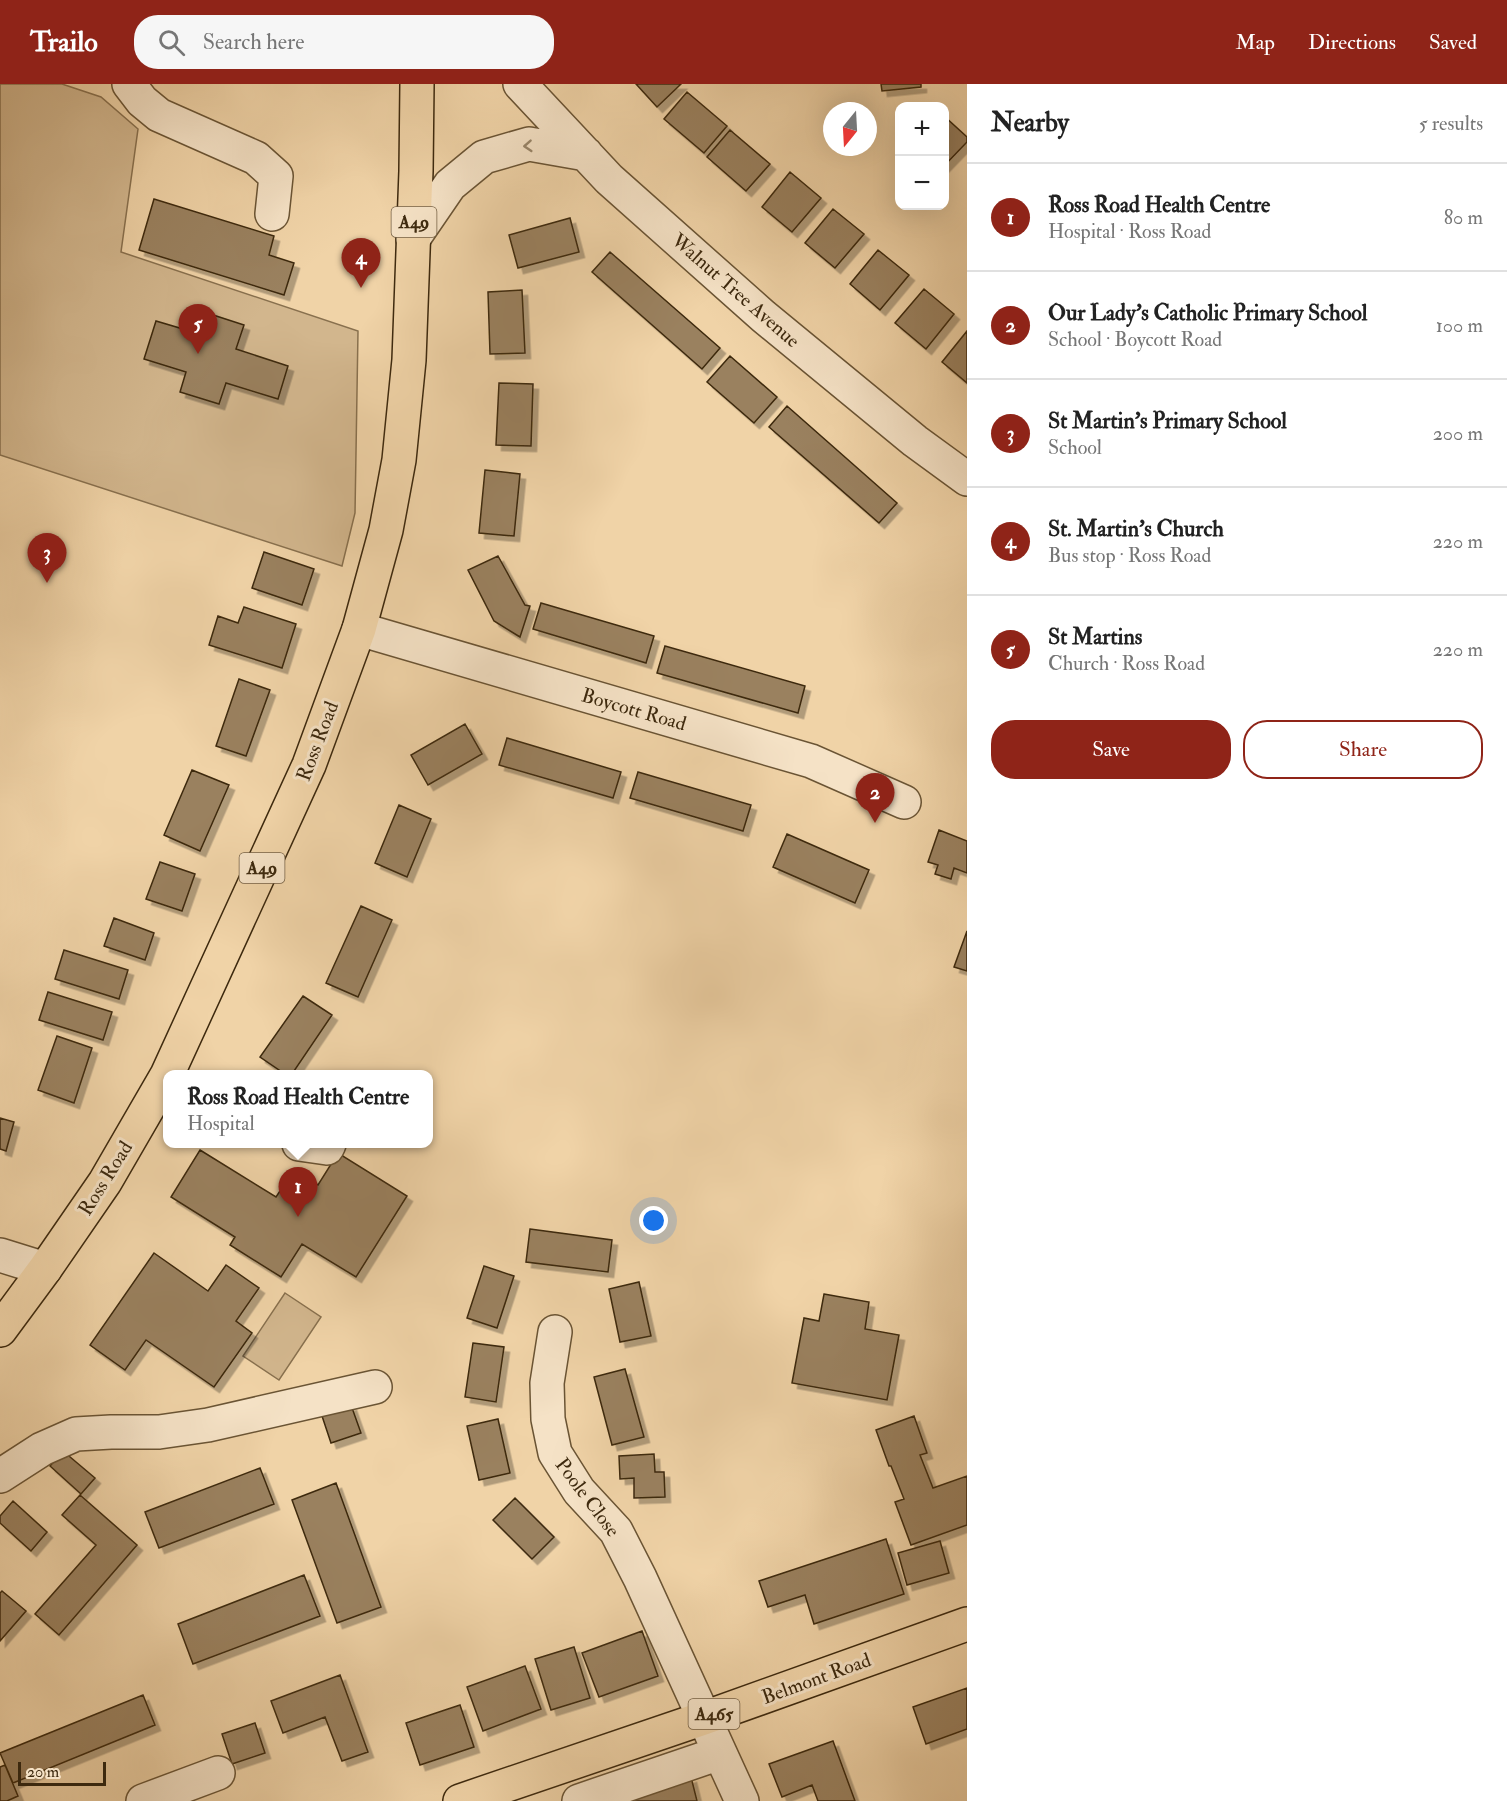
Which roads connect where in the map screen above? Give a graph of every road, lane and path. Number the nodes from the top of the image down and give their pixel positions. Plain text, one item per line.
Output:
1 (129, 84) edge
2 (417, 84) edge
3 (520, 84) edge
4 (586, 154) junction
5 (272, 214) dead end
6 (413, 239) junction
7 (967, 479) edge
8 (359, 630) junction
9 (904, 802) dead end
10 (169, 1070) edge
11 (163, 1082) edge
12 (0, 1255) edge
13 (45, 1269) junction
14 (0, 1330) edge
15 (555, 1332) dead end
16 (375, 1387) dead end
17 (0, 1476) edge
18 (967, 1624) edge
19 (704, 1718) junction
20 (720, 1754) junction
21 (218, 1773) dead end
22 (143, 1801) edge
23 (460, 1801) edge
24 (579, 1801) edge
25 (742, 1801) edge

1 - 5 street
2 - 6 highway, Ross Road / A49
3 - 4 street, Walnut Tree Avenue
4 -> 6 street
4 - 7 street, Walnut Tree Avenue
6 - 8 highway, Ross Road / A49
8 - 9 street, Boycott Road
8 - 10 highway, Ross Road / A49
11 - 13 highway, Ross Road / A49
12 - 13 street
13 - 14 highway, Ross Road / A49
15 - 19 street, Poole Close
16 - 17 street
18 - 19 highway, Belmont Road / A465
19 - 20 street, Poole Close
19 - 23 highway, Belmont Road / A465
20 - 24 street
20 - 25 street, Poole Close
21 - 22 street

